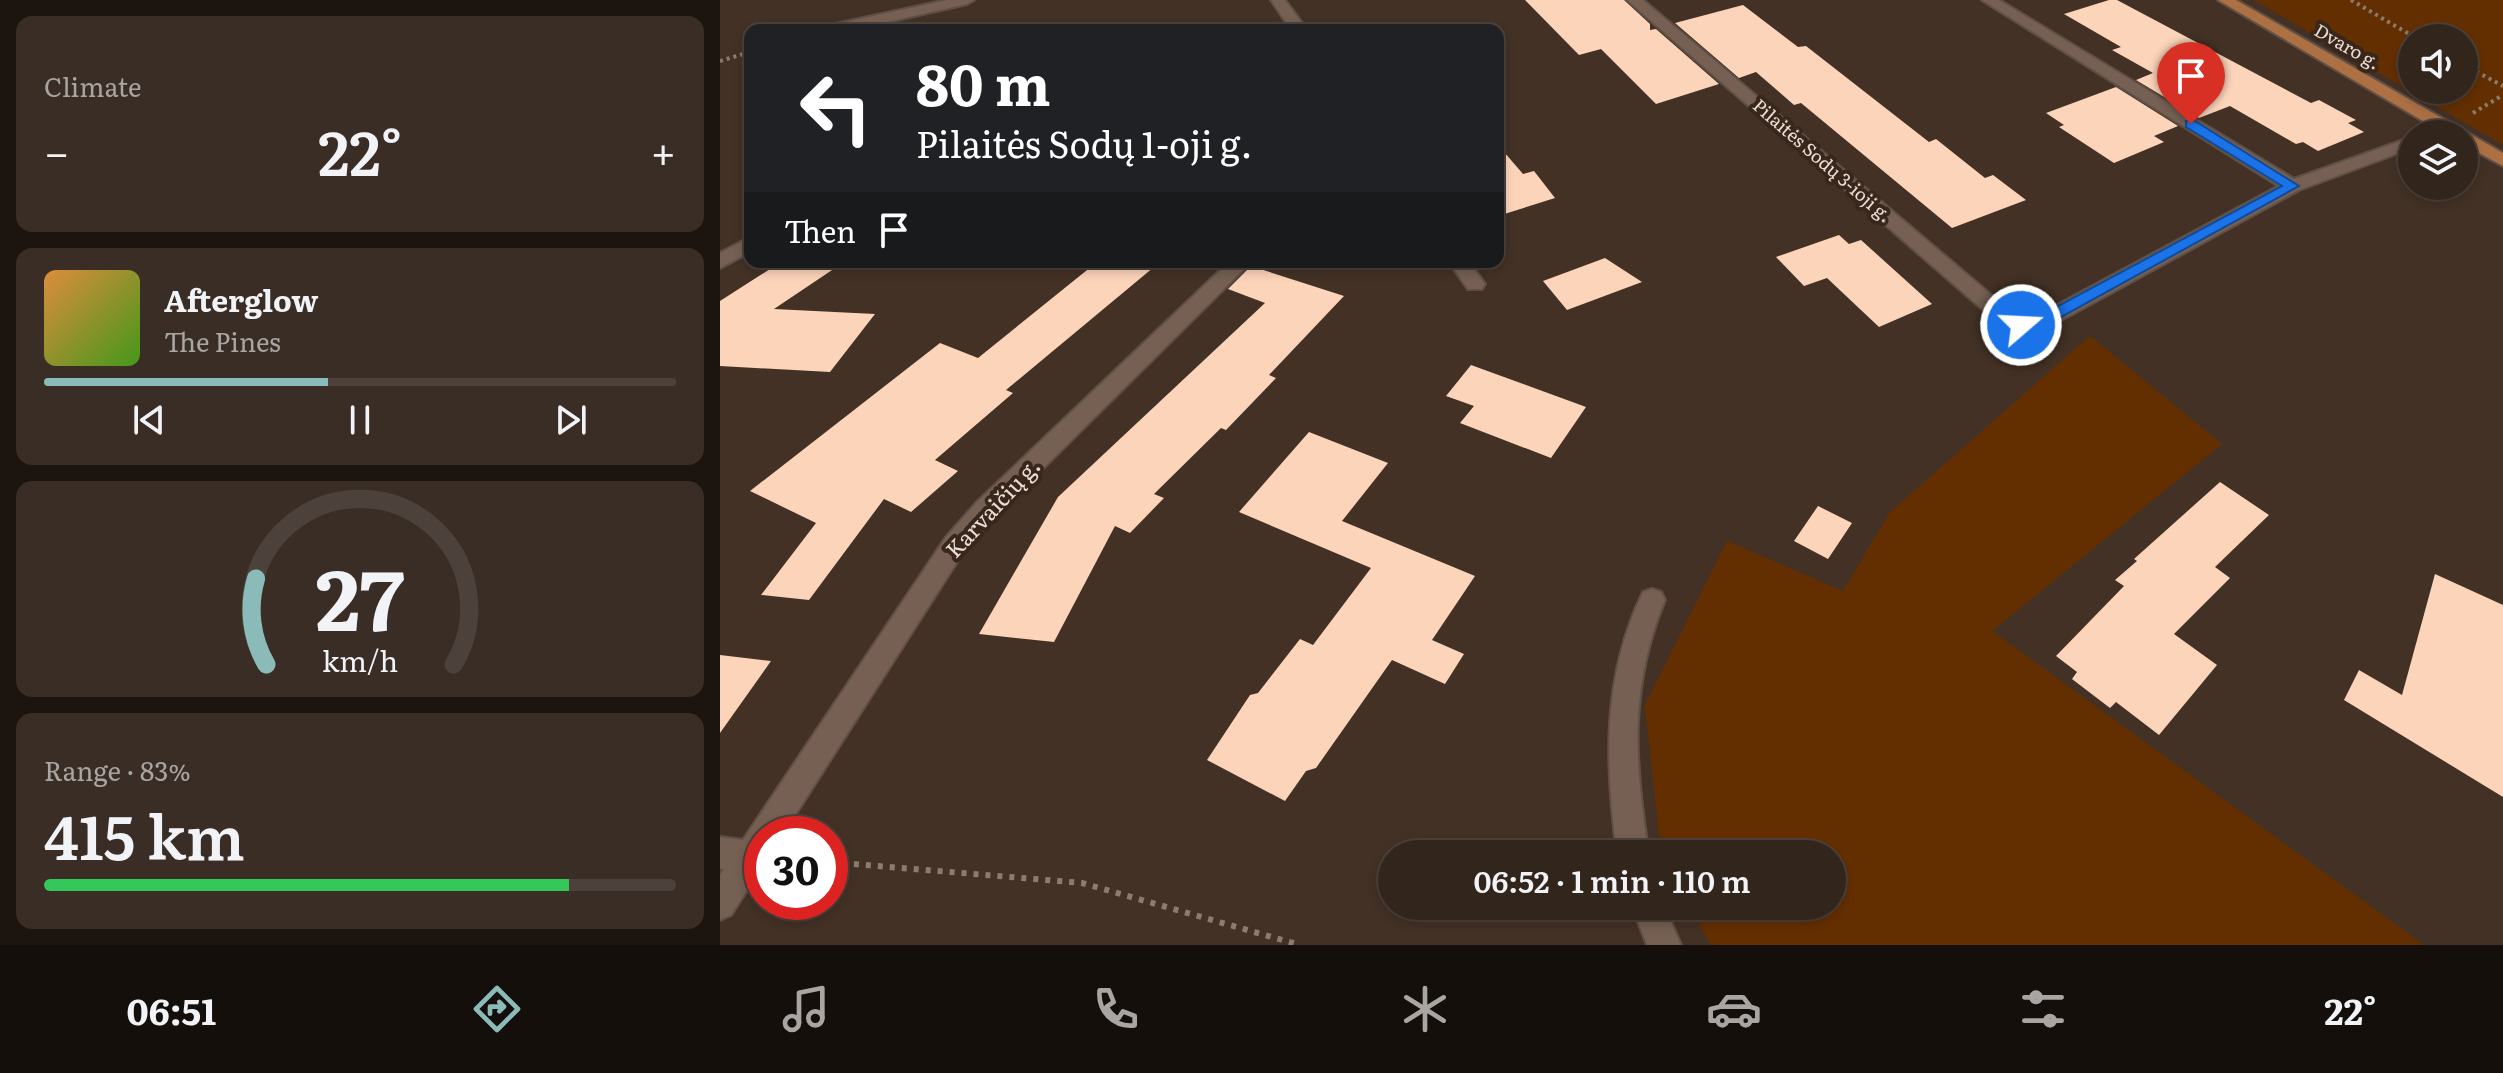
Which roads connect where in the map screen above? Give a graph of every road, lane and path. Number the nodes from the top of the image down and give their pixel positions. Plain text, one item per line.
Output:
1 (967, 0) edge
2 (1278, 0) edge
3 (1634, 0) edge
4 (1989, 0) edge
5 (2225, 0) edge
6 (2351, 0) edge
7 (918, 5) edge
8 (852, 24) edge
9 (1295, 24) edge
10 (2398, 27) edge
11 (744, 54) edge
12 (720, 61) edge
13 (2478, 73) edge
14 (2503, 86) edge
15 (2427, 120) edge
16 (2398, 147) edge
17 (2478, 148) edge
18 (2503, 161) edge
19 (2292, 186) junction
20 (744, 247) edge
21 (720, 262) edge
22 (1235, 268) edge
23 (1463, 268) edge
24 (1475, 284) dead end
25 (1652, 600) dead end
26 (770, 816) edge
27 (1630, 840) edge
28 (744, 858) edge
29 (848, 864) edge
30 (720, 904) edge
31 (1654, 920) edge
32 (1300, 945) edge
33 (1664, 945) edge

1 - 7 street
2 - 9 street
3 - 19 street, Pilaitės Sodų 3-ioji g.
4 - 19 street
5 - 15 main road, Dvaro g.
6 - 10 path
7 - 8 street
11 - 12 path
13 - 14 path
16 - 19 street
17 - 18 main road, Dvaro g.
20 - 21 street
22 - 26 street, Karvaičių g.
23 - 24 street
25 - 27 street
28 - 30 street, Karvaičių g.
29 - 32 path
31 - 33 street

